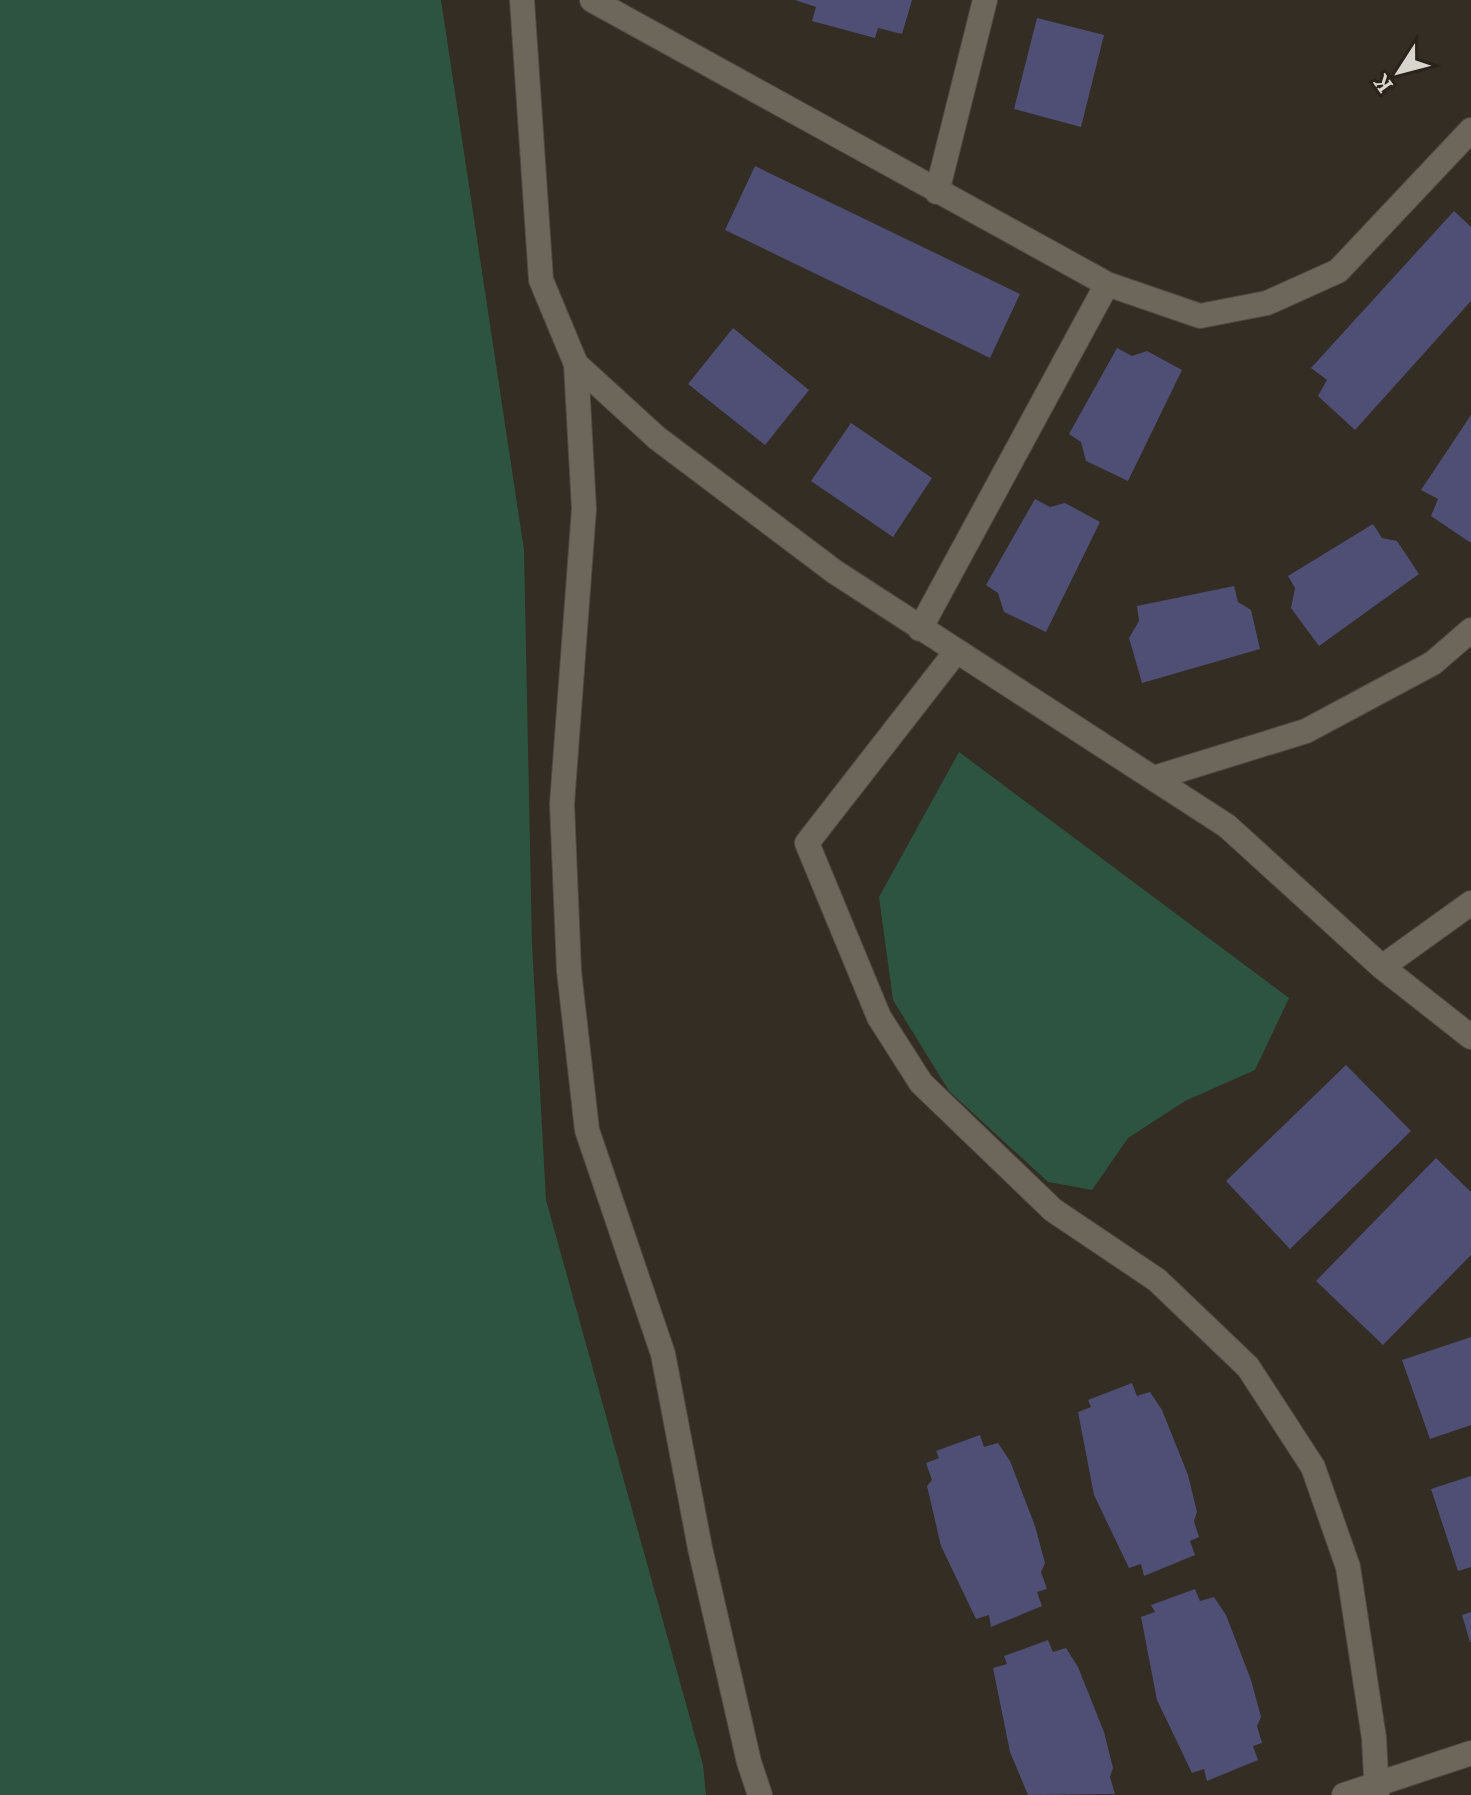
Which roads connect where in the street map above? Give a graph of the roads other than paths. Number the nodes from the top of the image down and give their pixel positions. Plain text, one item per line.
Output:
1 (522, 0) edge
2 (592, 0) edge
3 (985, 0) edge
4 (1471, 130) edge
5 (937, 192) junction
6 (1107, 284) junction
7 (576, 364) junction
8 (920, 629) junction
9 (1471, 630) edge
10 (955, 653) junction
11 (1157, 777) junction
12 (1471, 903) edge
13 (1382, 967) junction
14 (1471, 1037) edge
15 (1471, 1753) edge
16 (1377, 1790) edge
17 (760, 1795) edge
18 (1344, 1795) edge

1 - 7 street
2 - 5 street
3 - 5 street
4 - 6 street
5 - 6 street
6 - 8 street
7 - 8 street
7 - 17 street
8 - 10 street
9 - 11 street
10 - 11 street
10 - 16 street
11 - 13 street
12 - 13 street
13 - 14 street
15 - 16 street
16 - 18 street

